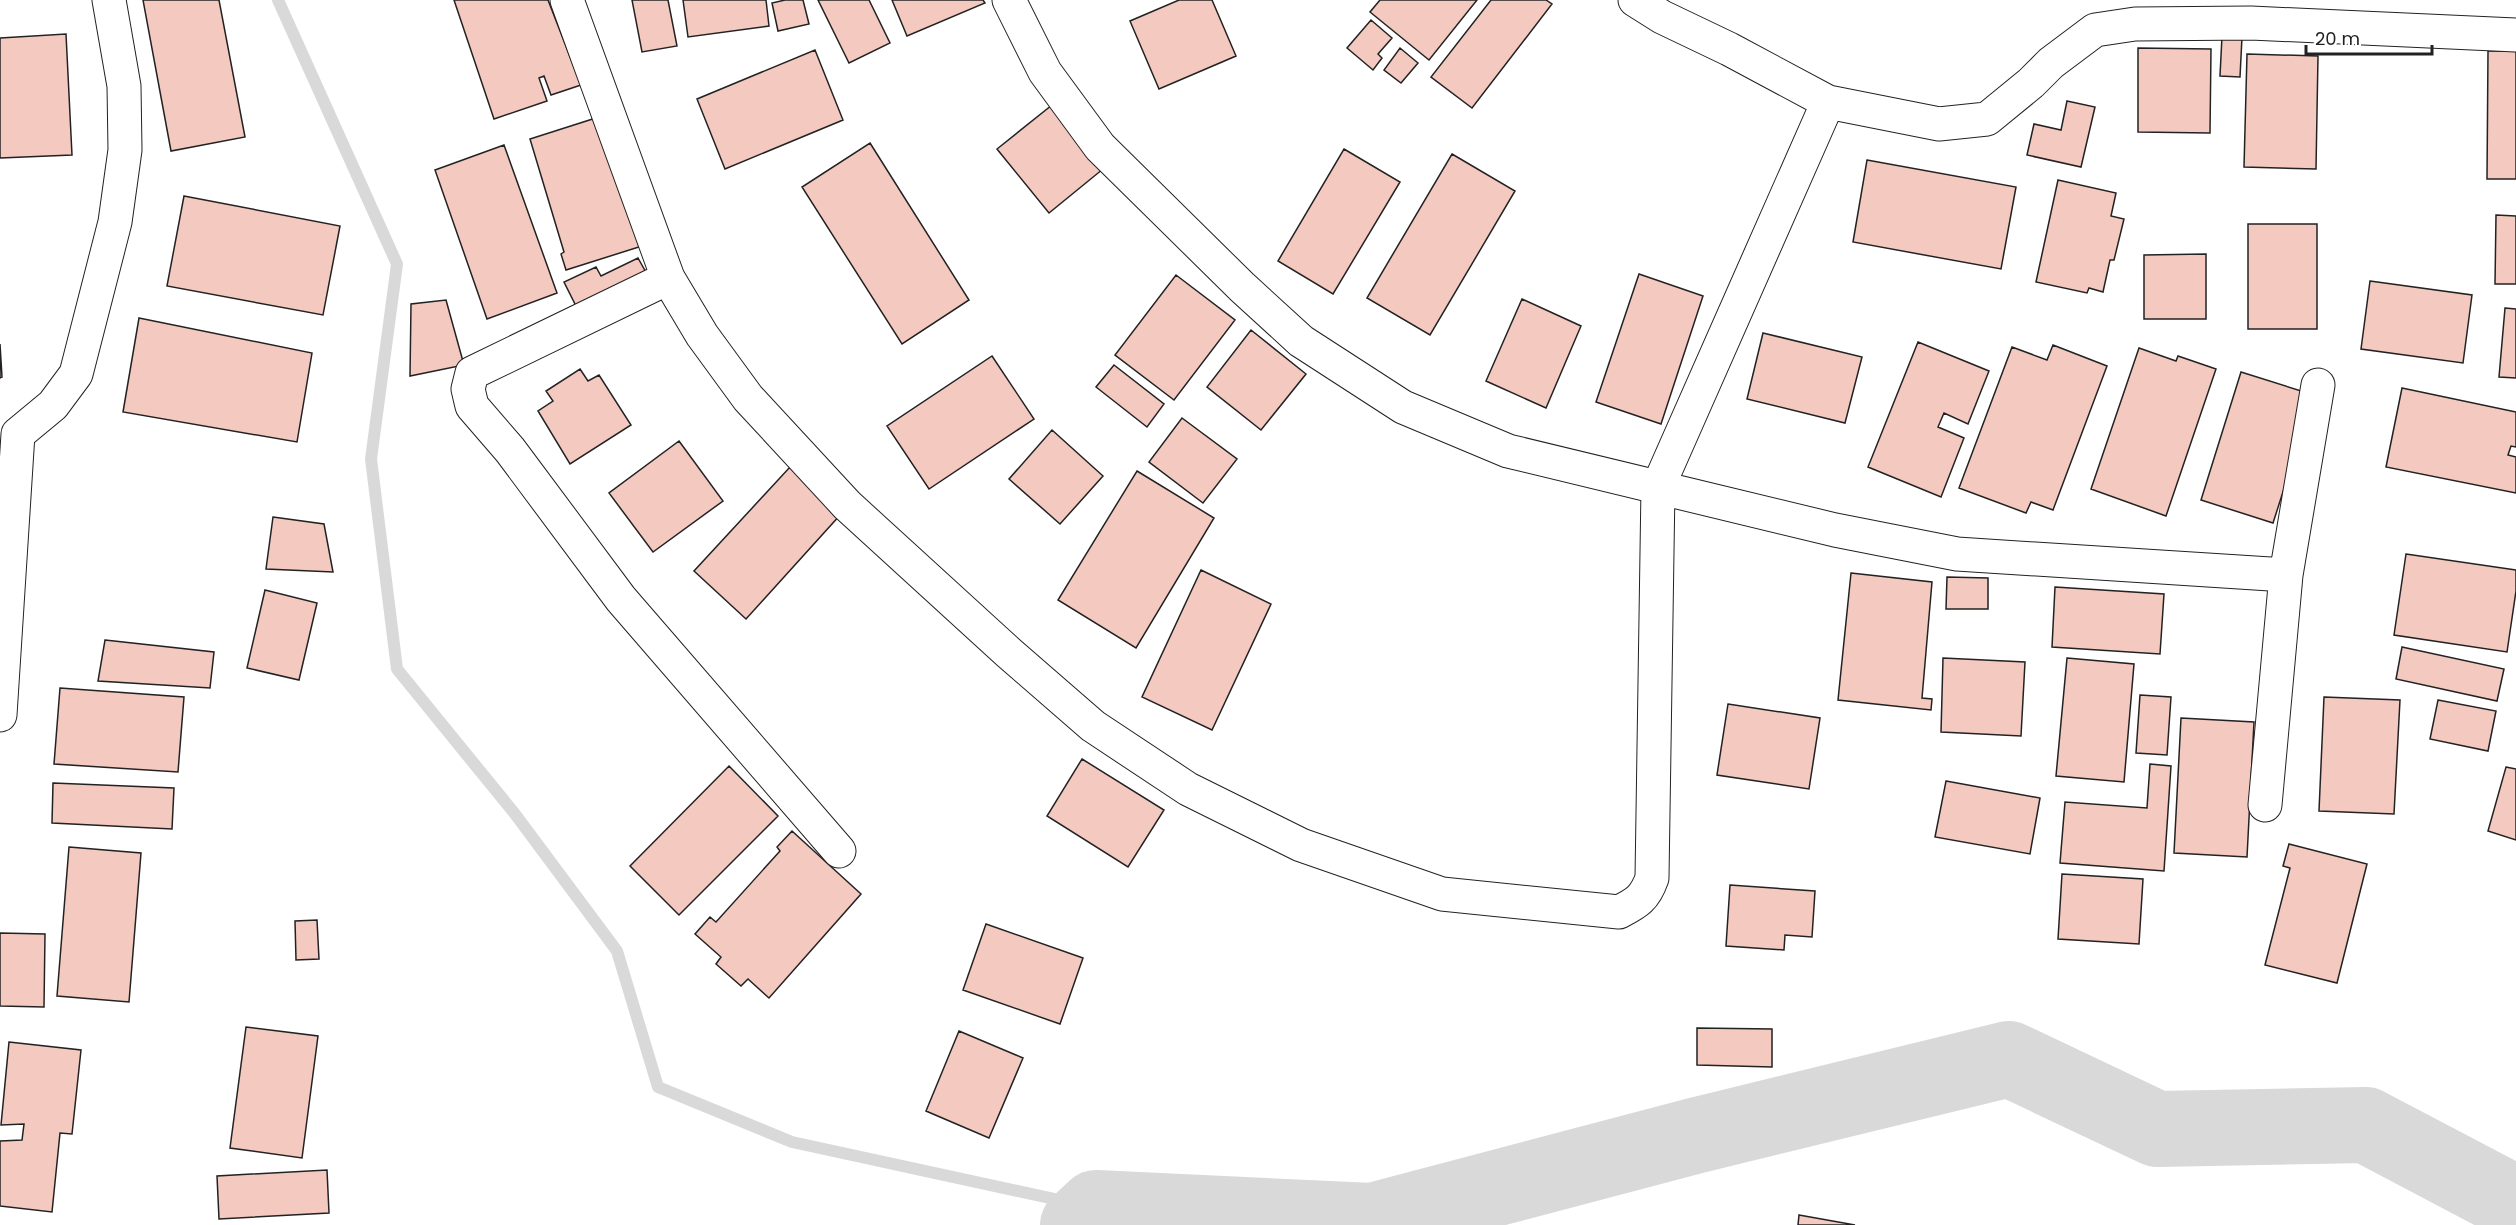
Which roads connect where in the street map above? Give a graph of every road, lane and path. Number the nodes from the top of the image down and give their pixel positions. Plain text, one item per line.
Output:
1 (109, 0) edge
2 (567, 0) edge
3 (1009, 0) edge
4 (1635, 0) edge
5 (2252, 11) edge
6 (2516, 35) edge
7 (1828, 102) junction
8 (668, 278) junction
9 (2318, 385) dead end
10 (9, 434) edge
11 (1658, 488) junction
12 (2286, 575) junction
13 (0, 716) edge
14 (2265, 805) dead end
15 (839, 851) dead end

1 - 10 street
2 - 8 street
3 - 11 street
4 - 7 street
5 - 6 street
5 - 7 street
7 - 11 street
8 - 11 street
8 - 15 street
9 - 12 street
10 - 13 street
11 - 12 street
12 - 14 street

